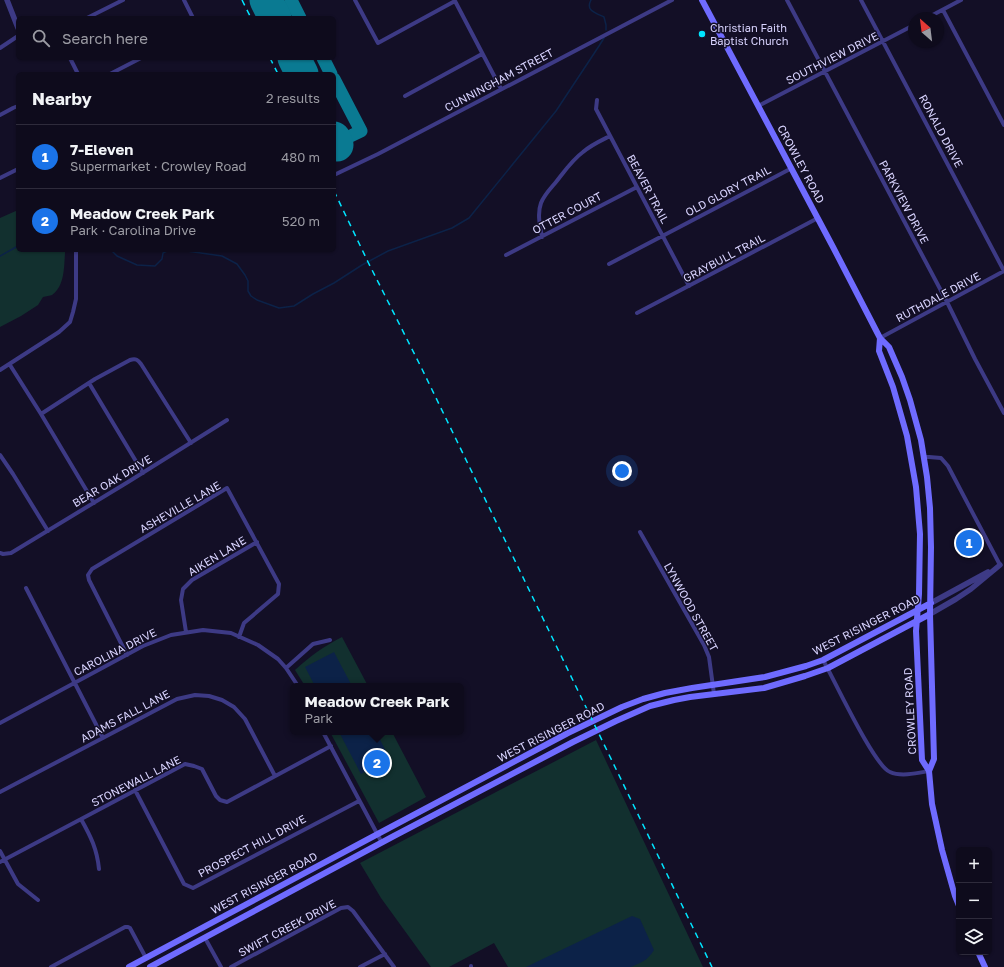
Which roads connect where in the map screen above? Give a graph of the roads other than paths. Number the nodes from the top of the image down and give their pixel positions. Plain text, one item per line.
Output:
1 (7, 0) edge
2 (123, 0) edge
3 (184, 0) edge
4 (355, 0) edge
5 (672, 0) edge
6 (702, 0) edge
7 (787, 0) edge
8 (862, 0) edge
9 (961, 0) edge
10 (943, 10) junction
11 (939, 12) edge
12 (91, 16) edge
13 (192, 16) edge
14 (16, 23) edge
15 (908, 28) edge
16 (16, 37) edge
17 (884, 41) junction
18 (0, 48) edge
19 (482, 54) junction
20 (71, 60) edge
21 (137, 60) edge
22 (77, 72) edge
23 (114, 72) edge
24 (825, 72) junction
25 (501, 89) junction
26 (405, 96) dead end
27 (597, 100) dead end
28 (758, 106) junction
29 (16, 107) edge
30 (0, 115) edge
31 (1004, 125) edge
32 (610, 136) junction
33 (792, 168) junction
34 (16, 170) edge
35 (336, 174) edge
36 (0, 178) edge
37 (637, 187) junction
38 (818, 218) junction
39 (663, 236) junction
40 (542, 237) junction
41 (76, 252) edge
42 (506, 255) dead end
43 (609, 264) dead end
44 (1004, 271) edge
45 (689, 286) junction
46 (947, 302) junction
47 (638, 313) dead end
48 (880, 338) junction
49 (10, 364) junction
50 (0, 370) edge
51 (88, 383) junction
52 (1004, 413) edge
53 (41, 414) junction
54 (227, 420) dead end
55 (191, 443) junction
56 (0, 455) edge
57 (924, 458) junction
58 (143, 473) junction
59 (94, 502) junction
60 (48, 531) junction
61 (640, 532) dead end
62 (257, 542) junction
63 (2, 554) edge
64 (1002, 564) edge
65 (26, 588) dead end
66 (931, 603) junction
67 (917, 610) junction
68 (930, 614) junction
69 (916, 621) junction
70 (186, 632) junction
71 (239, 637) junction
72 (330, 640) dead end
73 (127, 655) junction
74 (823, 660) junction
75 (286, 668) junction
76 (828, 668) junction
77 (74, 683) junction
78 (296, 683) edge
79 (713, 685) junction
80 (714, 694) junction
81 (0, 723) edge
82 (325, 735) edge
83 (103, 738) junction
84 (331, 746) junction
85 (929, 771) junction
86 (275, 776) junction
87 (471, 785) junction
88 (135, 790) junction
89 (0, 792) edge
90 (359, 801) junction
91 (434, 816) junction
92 (81, 819) junction
93 (377, 834) junction
94 (382, 843) junction
95 (0, 851) edge
96 (5, 859) junction
97 (0, 862) edge
98 (99, 869) dead end
99 (956, 898) edge
100 (38, 900) dead end
101 (205, 938) junction
102 (385, 954) junction
103 (979, 955) edge
104 (146, 958) junction
105 (51, 967) edge
106 (129, 967) edge
107 (150, 967) edge
108 (220, 967) edge
109 (231, 967) edge
110 (360, 967) edge
111 (394, 967) edge
112 (985, 967) edge

1 - 14 street
2 - 12 street
3 - 13 street
4 - 19 street
5 - 25 street, CUNNINGHAM STREET
6 - 28 main road, CROWLEY ROAD
7 - 24 street, PARKVIEW DRIVE
8 - 17 street, RONALD DRIVE
9 - 10 street
10 - 11 street
10 - 31 street
15 - 17 street, SOUTHVIEW DRIVE
16 - 18 street
17 - 24 street, SOUTHVIEW DRIVE
17 - 44 street, RONALD DRIVE
19 - 25 street
19 - 26 street
20 - 22 street
21 - 23 street
24 - 28 street, SOUTHVIEW DRIVE
24 - 46 street, PARKVIEW DRIVE
25 - 35 street, CUNNINGHAM STREET
27 - 32 street, BEAVER TRAIL
28 - 33 main road, CROWLEY ROAD
29 - 30 street
32 - 37 street, BEAVER TRAIL
32 - 40 street
33 - 38 main road, CROWLEY ROAD
33 - 39 street, OLD GLORY TRAIL
34 - 36 street
37 - 39 street, BEAVER TRAIL
37 - 40 street, OTTER COURT
38 - 45 street, GRAYBULL TRAIL
38 - 48 main road, CROWLEY ROAD
39 - 43 street, OLD GLORY TRAIL
39 - 45 street, BEAVER TRAIL
40 - 42 street, OTTER COURT
41 - 49 street
44 - 46 street, RUTHDALE DRIVE
45 - 47 street, GRAYBULL TRAIL
46 - 48 street, RUTHDALE DRIVE
46 - 52 street, PARKVIEW DRIVE
48 - 57 main road, CROWLEY ROAD
48 - 67 main road, CROWLEY ROAD
49 - 50 street
49 - 53 street
51 - 53 street
51 - 55 street
51 - 58 street
53 - 59 street
54 - 55 street, BEAR OAK DRIVE
55 - 58 street, BEAR OAK DRIVE
56 - 60 street
57 - 64 street
57 - 66 main road, CROWLEY ROAD
58 - 59 street, BEAR OAK DRIVE
59 - 60 street, BEAR OAK DRIVE
60 - 63 street, BEAR OAK DRIVE
61 - 79 street, LYNWOOD STREET
62 - 70 street, AIKEN LANE
62 - 71 street, ASHEVILLE LANE
62 - 73 street, ASHEVILLE LANE
64 - 66 street, WEST RISINGER ROAD
64 - 68 street, WEST RISINGER ROAD
65 - 77 street
66 - 67 main road, WEST RISINGER ROAD
66 - 68 main road, CROWLEY ROAD
67 - 69 main road, CROWLEY ROAD
67 - 74 main road, WEST RISINGER ROAD
68 - 69 main road, WEST RISINGER ROAD
68 - 85 main road, CROWLEY ROAD
69 - 76 main road, WEST RISINGER ROAD
69 - 85 main road, CROWLEY ROAD
70 - 71 street, CAROLINA DRIVE
70 - 73 street, CAROLINA DRIVE
71 - 75 street, CAROLINA DRIVE
72 - 75 street
73 - 77 street, CAROLINA DRIVE
74 - 76 street
74 - 79 main road, WEST RISINGER ROAD
75 - 78 street, CAROLINA DRIVE
76 - 80 main road, WEST RISINGER ROAD
76 - 85 street
77 - 81 street, CAROLINA DRIVE
77 - 83 street
79 - 80 street, LYNWOOD STREET
79 - 87 main road, WEST RISINGER ROAD
80 - 91 main road, WEST RISINGER ROAD
82 - 84 street
83 - 86 street, ADAMS FALL LANE
83 - 89 street, ADAMS FALL LANE
84 - 86 street, STONEWALL LANE
84 - 90 street
85 - 99 main road
86 - 88 street, STONEWALL LANE
87 - 91 main road
87 - 93 main road, WEST RISINGER ROAD
88 - 90 street, PROSPECT HILL DRIVE
88 - 92 street, STONEWALL LANE
90 - 93 street
91 - 94 main road, WEST RISINGER ROAD
92 - 96 street, STONEWALL LANE
92 - 98 street
93 - 94 street
93 - 104 main road, WEST RISINGER ROAD
94 - 101 main road, WEST RISINGER ROAD
95 - 96 street
96 - 97 street, STONEWALL LANE
96 - 100 street
101 - 107 main road, WEST RISINGER ROAD
101 - 108 street
102 - 109 street, SWIFT CREEK DRIVE
102 - 110 street
102 - 111 street, SWIFT CREEK DRIVE
103 - 112 main road
104 - 105 street
104 - 106 main road, WEST RISINGER ROAD

